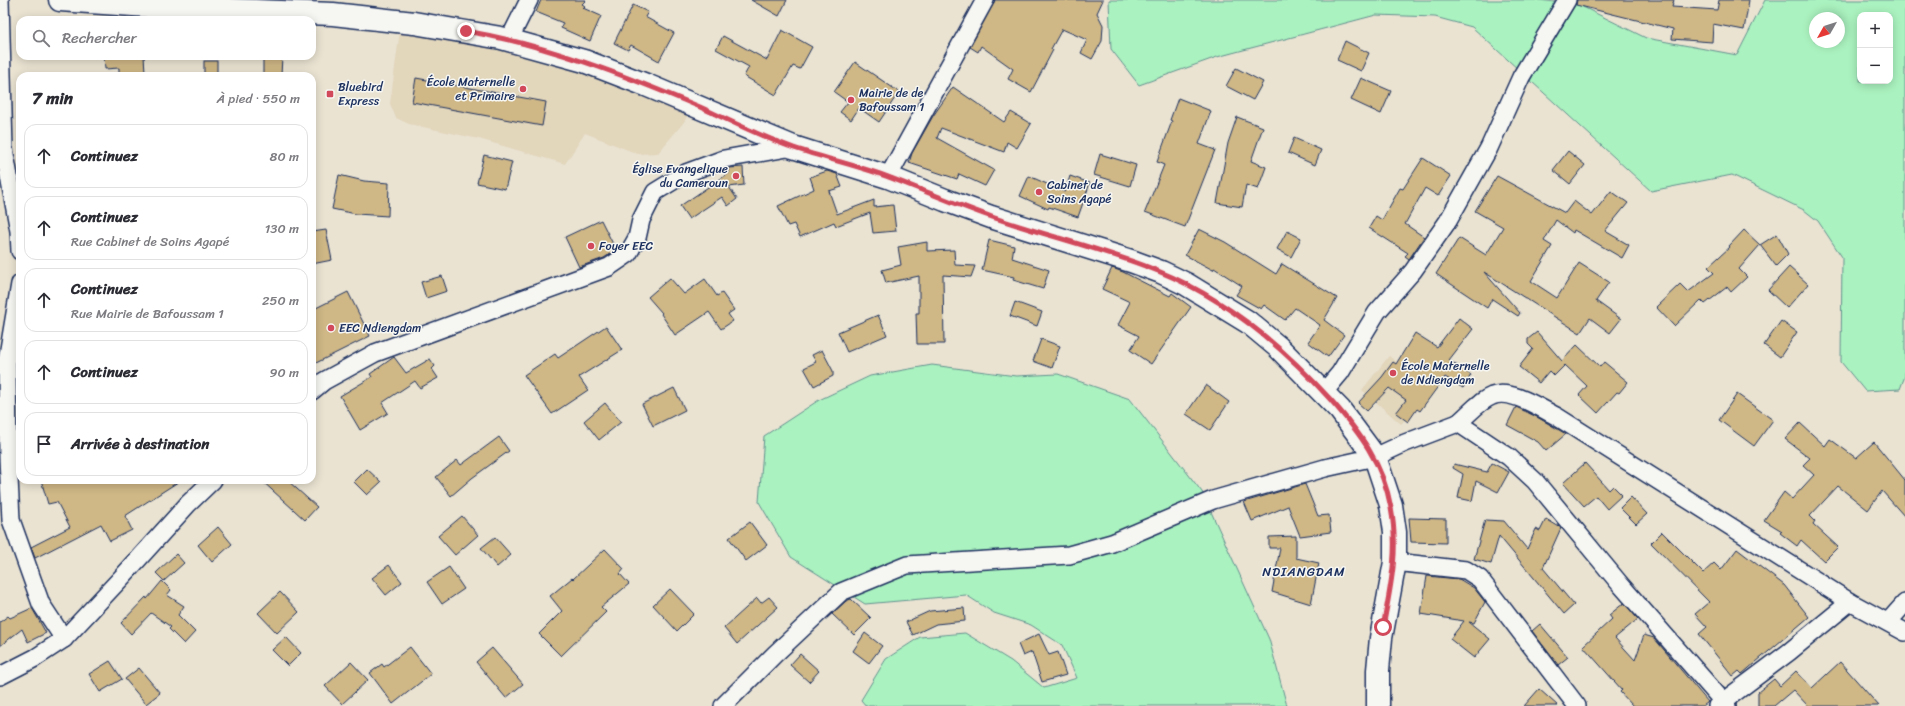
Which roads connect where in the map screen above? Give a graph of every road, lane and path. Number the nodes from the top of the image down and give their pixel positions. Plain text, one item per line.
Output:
1 (0, 0) edge
2 (60, 0) edge
3 (529, 0) edge
4 (985, 0) edge
5 (1567, 0) edge
6 (270, 6) edge
7 (509, 40) junction
8 (793, 147) junction
9 (888, 177) junction
10 (16, 215) edge
11 (16, 308) edge
12 (316, 387) edge
13 (1324, 392) junction
14 (1458, 423) junction
15 (1375, 457) junction
16 (208, 484) edge
17 (1395, 562) junction
18 (1850, 602) junction
19 (1905, 603) edge
20 (1888, 622) junction
21 (1905, 632) edge
22 (64, 639) junction
23 (0, 676) edge
24 (1723, 704) edge
25 (724, 706) edge
26 (1378, 706) edge
27 (1577, 706) edge

1 - 10 street
2 - 6 street
3 - 7 street
4 - 9 street
5 - 13 street
6 - 7 street
7 - 8 street
8 - 9 street
8 - 12 street
9 - 13 street
11 - 22 street
13 - 15 street
14 - 15 street
14 - 18 street
14 - 24 street
15 - 17 street
15 - 25 street
16 - 22 street
17 - 26 street
17 - 27 street
18 - 20 street
18 - 24 street
19 - 20 street
20 - 21 street
22 - 23 street

